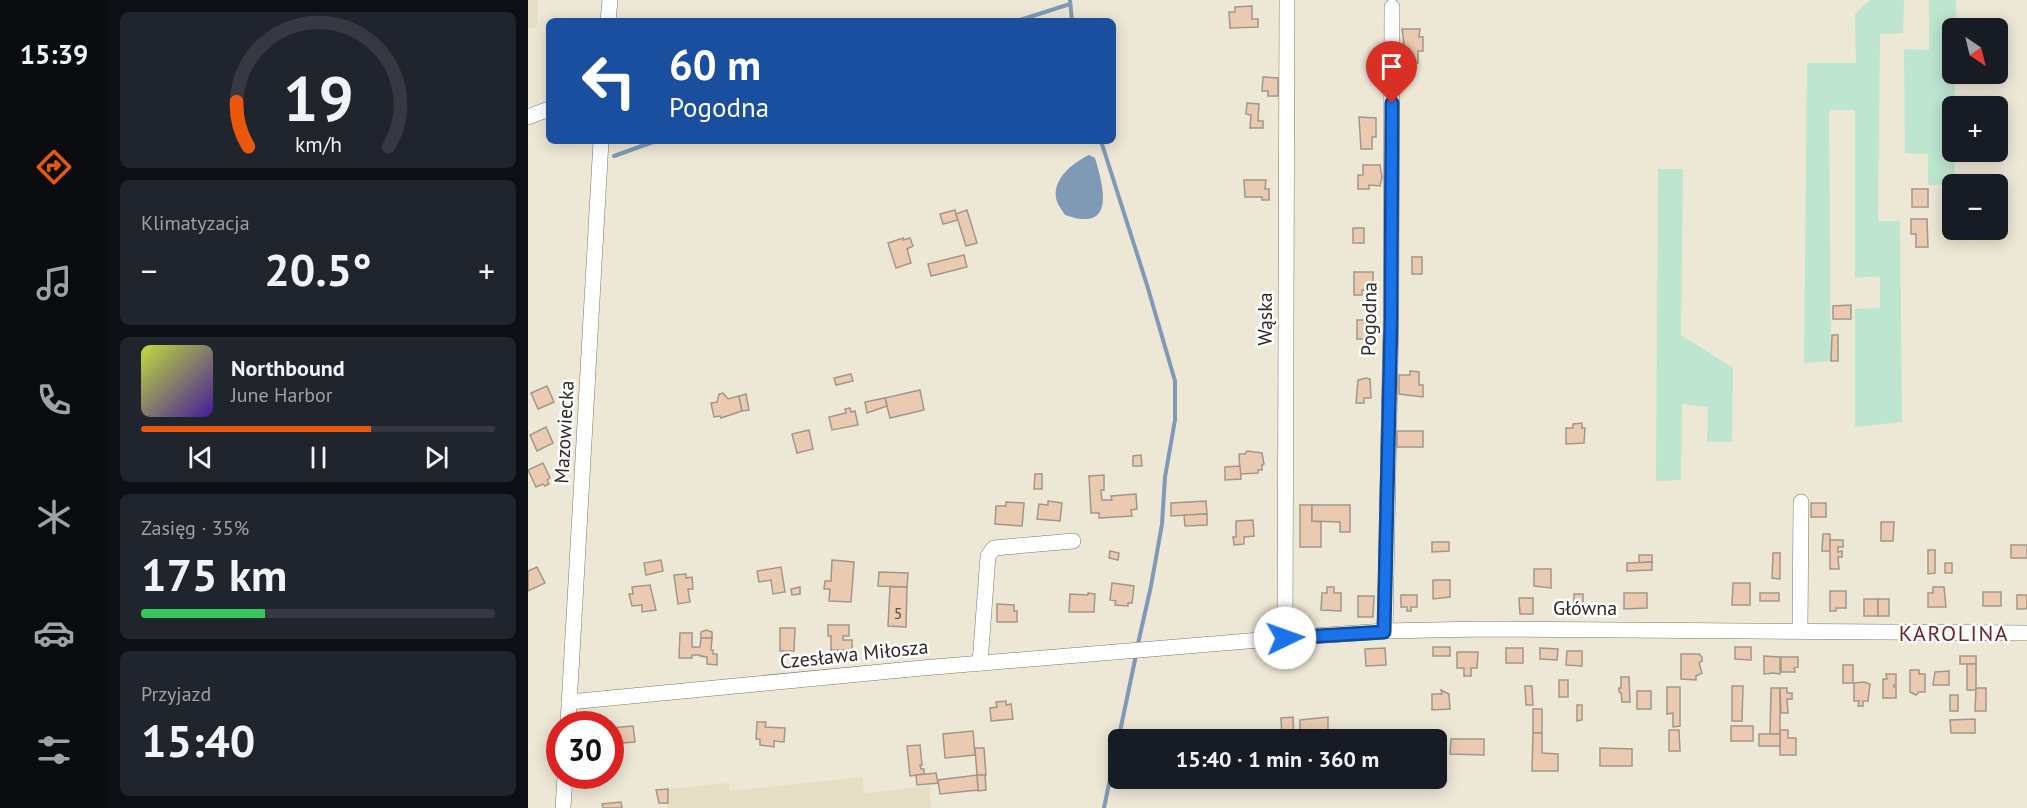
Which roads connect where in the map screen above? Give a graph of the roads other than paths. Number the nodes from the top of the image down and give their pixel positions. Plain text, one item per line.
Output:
1 (610, 0) edge
2 (1287, 0) edge
3 (1392, 7) dead end
4 (608, 18) edge
5 (546, 111) edge
6 (528, 117) edge
7 (602, 144) edge
8 (1801, 502) dead end
9 (1073, 542) dead end
10 (1800, 631) junction
11 (1384, 632) junction
12 (2027, 633) edge
13 (1285, 638) junction
14 (1137, 651) joint
15 (980, 663) junction
16 (569, 702) junction
17 (569, 711) edge
18 (564, 789) edge
19 (563, 808) edge

1 - 4 street
2 - 13 street, Wąska
3 - 11 street, Pogodna
5 - 6 street
7 - 16 street, Mazowiecka
8 - 10 street
9 - 15 street
10 - 11 street, Główna
10 - 12 street, Główna
11 - 13 street, Główna
13 - 14 street, Główna
14 - 15 street, Czesława Miłosza
15 - 16 street, Czesława Miłosza
16 - 17 street, Mazowiecka
18 - 19 street

